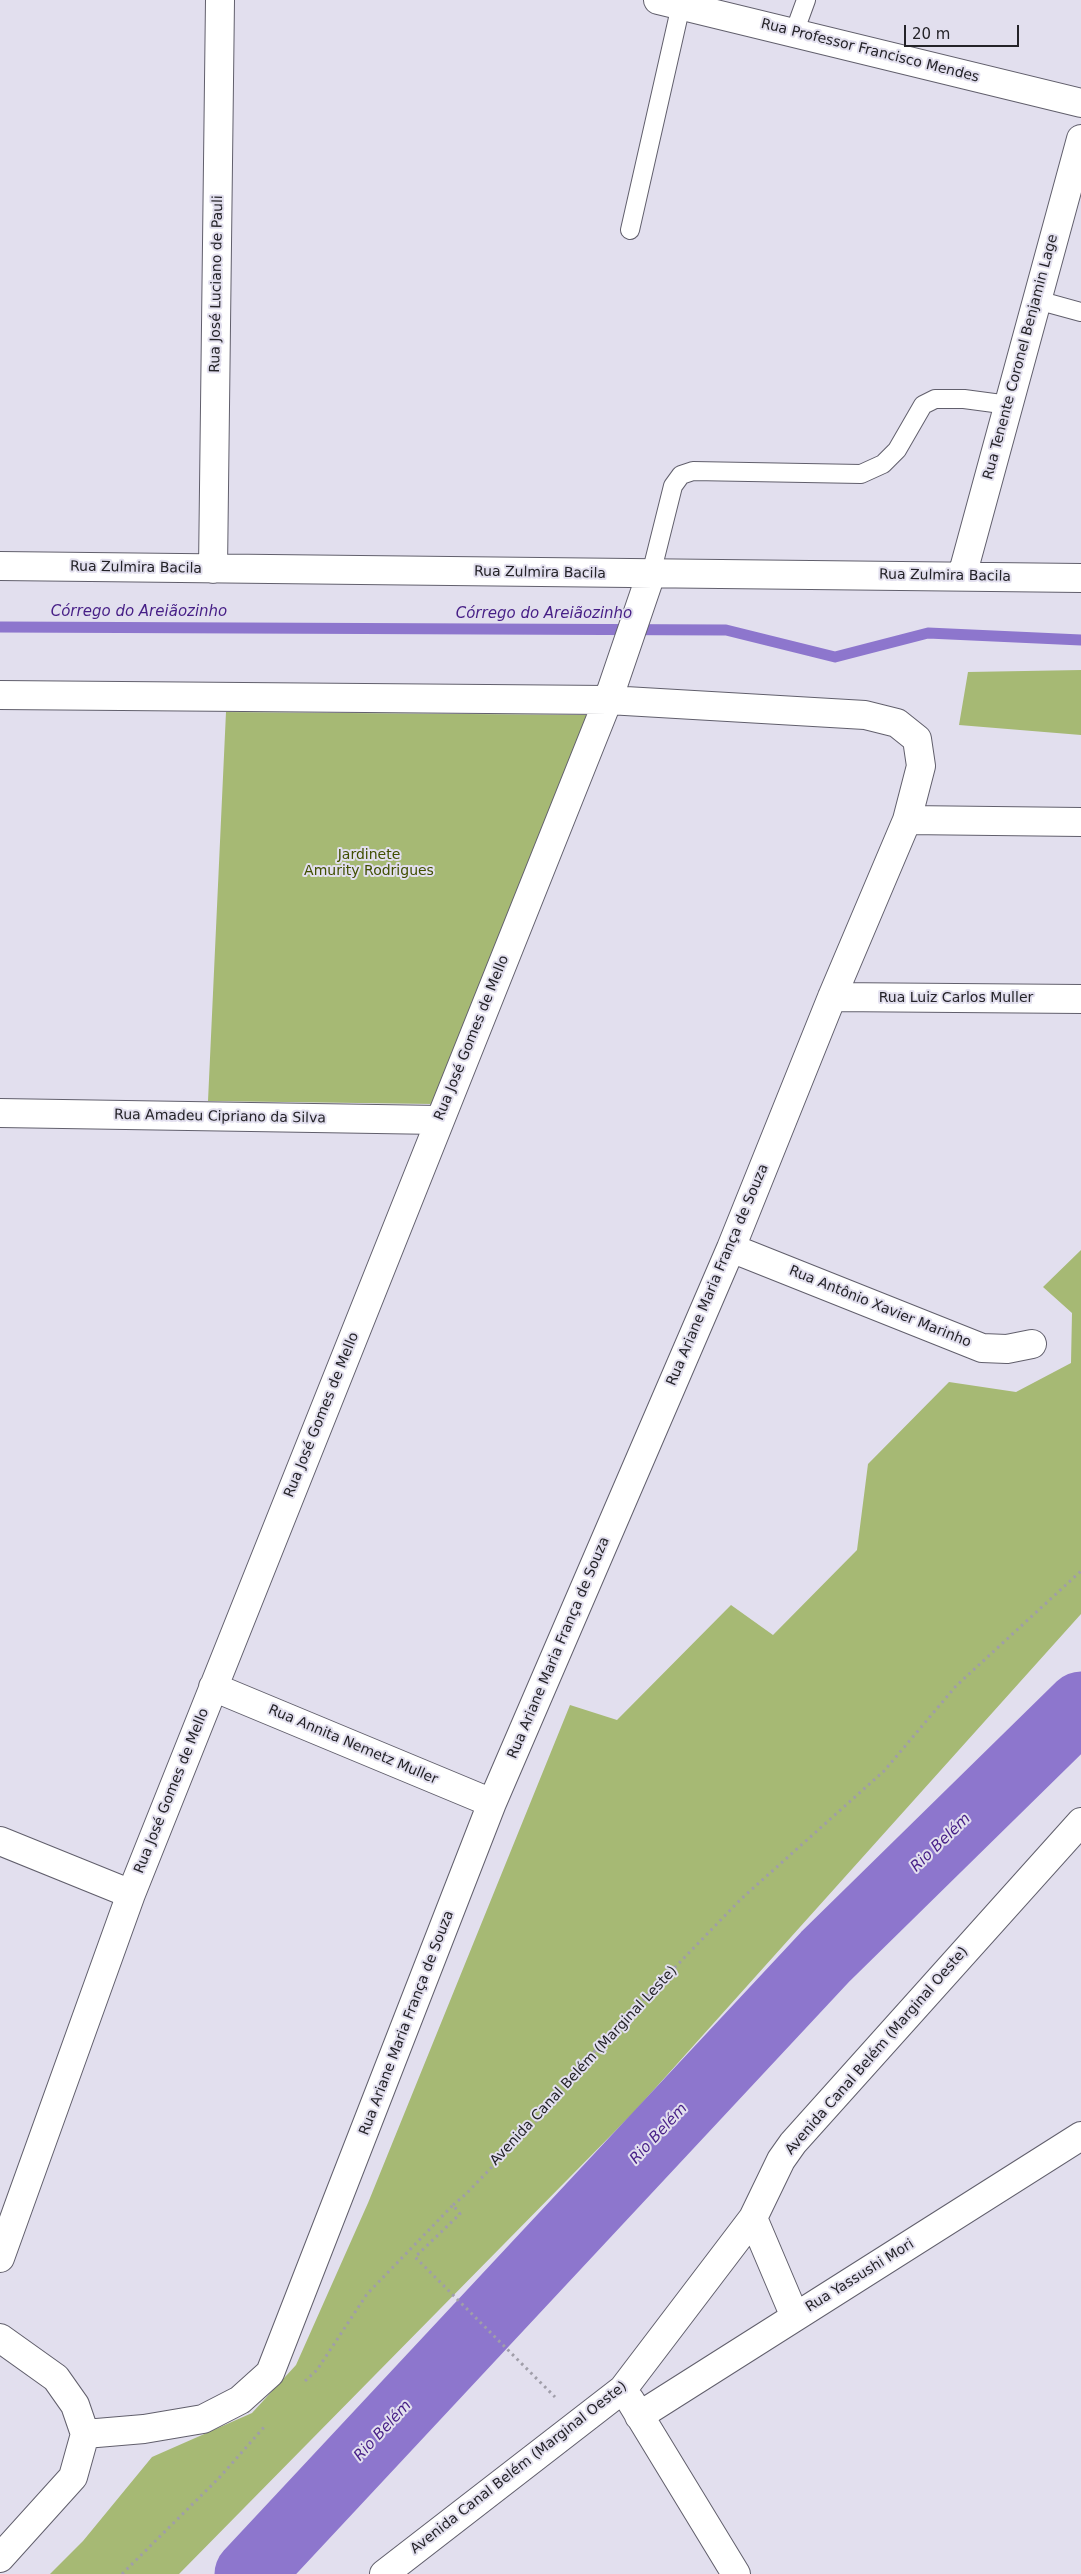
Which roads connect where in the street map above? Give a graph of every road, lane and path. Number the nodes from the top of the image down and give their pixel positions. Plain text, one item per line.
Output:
1 (220, 0) edge
2 (806, 0) edge
3 (670, 3) edge
4 (794, 33) junction
5 (1081, 103) edge
6 (1081, 139) edge
7 (630, 230) dead end
8 (1037, 300) junction
9 (1081, 312) edge
10 (1009, 405) junction
11 (0, 566) edge
12 (213, 569) junction
13 (652, 574) junction
14 (962, 576) junction
15 (1081, 578) edge
16 (0, 694) edge
17 (608, 700) junction
18 (906, 820) junction
19 (1081, 822) edge
20 (832, 998) junction
21 (1081, 999) edge
22 (0, 1113) edge
23 (439, 1120) junction
24 (731, 1248) junction
25 (1032, 1344) dead end
26 (1081, 1571) edge
27 (214, 1687) junction
28 (492, 1803) junction
29 (1081, 1822) edge
30 (0, 1841) edge
31 (131, 1894) junction
32 (1081, 2136) edge
33 (453, 2205) junction
34 (753, 2218) junction
35 (0, 2258) edge
36 (795, 2317) junction
37 (0, 2338) edge
38 (303, 2383) dead end
39 (623, 2389) junction
40 (558, 2400) dead end
41 (639, 2416) junction
42 (271, 2420) dead end
43 (85, 2434) junction
44 (0, 2558) edge
45 (122, 2574) edge
46 (384, 2574) edge
47 (736, 2574) edge

1 - 12 street, Rua José Luciano de Pauli
2 - 4 lane
3 - 4 street, Rua Professor Francisco Mendes
3 - 7 lane
4 - 5 street, Rua Professor Francisco Mendes
6 - 8 street, Rua Tenente Coronel Benjamin Lage
8 - 9 lane
8 - 10 street, Rua Tenente Coronel Benjamin Lage
10 - 13 lane
10 - 14 street, Rua Tenente Coronel Benjamin Lage
11 - 12 street, Rua Zulmira Bacila
12 - 13 street, Rua Zulmira Bacila
13 - 14 street, Rua Zulmira Bacila
13 - 17 street, Rua José Gomes de Mello
14 - 15 street, Rua Zulmira Bacila
16 - 17 street
17 - 18 street, Rua Ariane Maria França de Souza
17 - 23 street, Rua José Gomes de Mello
18 - 19 street
18 - 20 street, Rua Ariane Maria França de Souza
20 - 21 street, Rua Luiz Carlos Muller
20 - 24 street, Rua Ariane Maria França de Souza
22 - 23 street, Rua Amadeu Cipriano da Silva
23 - 27 street, Rua José Gomes de Mello
24 - 25 street, Rua Antônio Xavier Marinho
24 - 28 street, Rua Ariane Maria França de Souza
26 - 33 path, Avenida Canal Belém (Marginal Leste)
27 - 28 street, Rua Annita Nemetz Muller
27 - 31 street, Rua José Gomes de Mello
28 - 43 street, Rua Ariane Maria França de Souza
29 - 34 street, Avenida Canal Belém (Marginal Oeste)
30 - 31 street
31 - 35 street, Rua José Gomes de Mello
32 - 36 street, Rua Yassushi Mori
33 - 38 path, Avenida Canal Belém (Marginal Leste)
33 - 40 path
34 - 36 street
34 - 39 street, Avenida Canal Belém (Marginal Oeste)
36 - 41 street, Rua Yassushi Mori
37 - 43 street
39 - 41 street
39 - 46 street, Avenida Canal Belém (Marginal Oeste)
41 - 47 street
42 - 45 path
43 - 44 street

